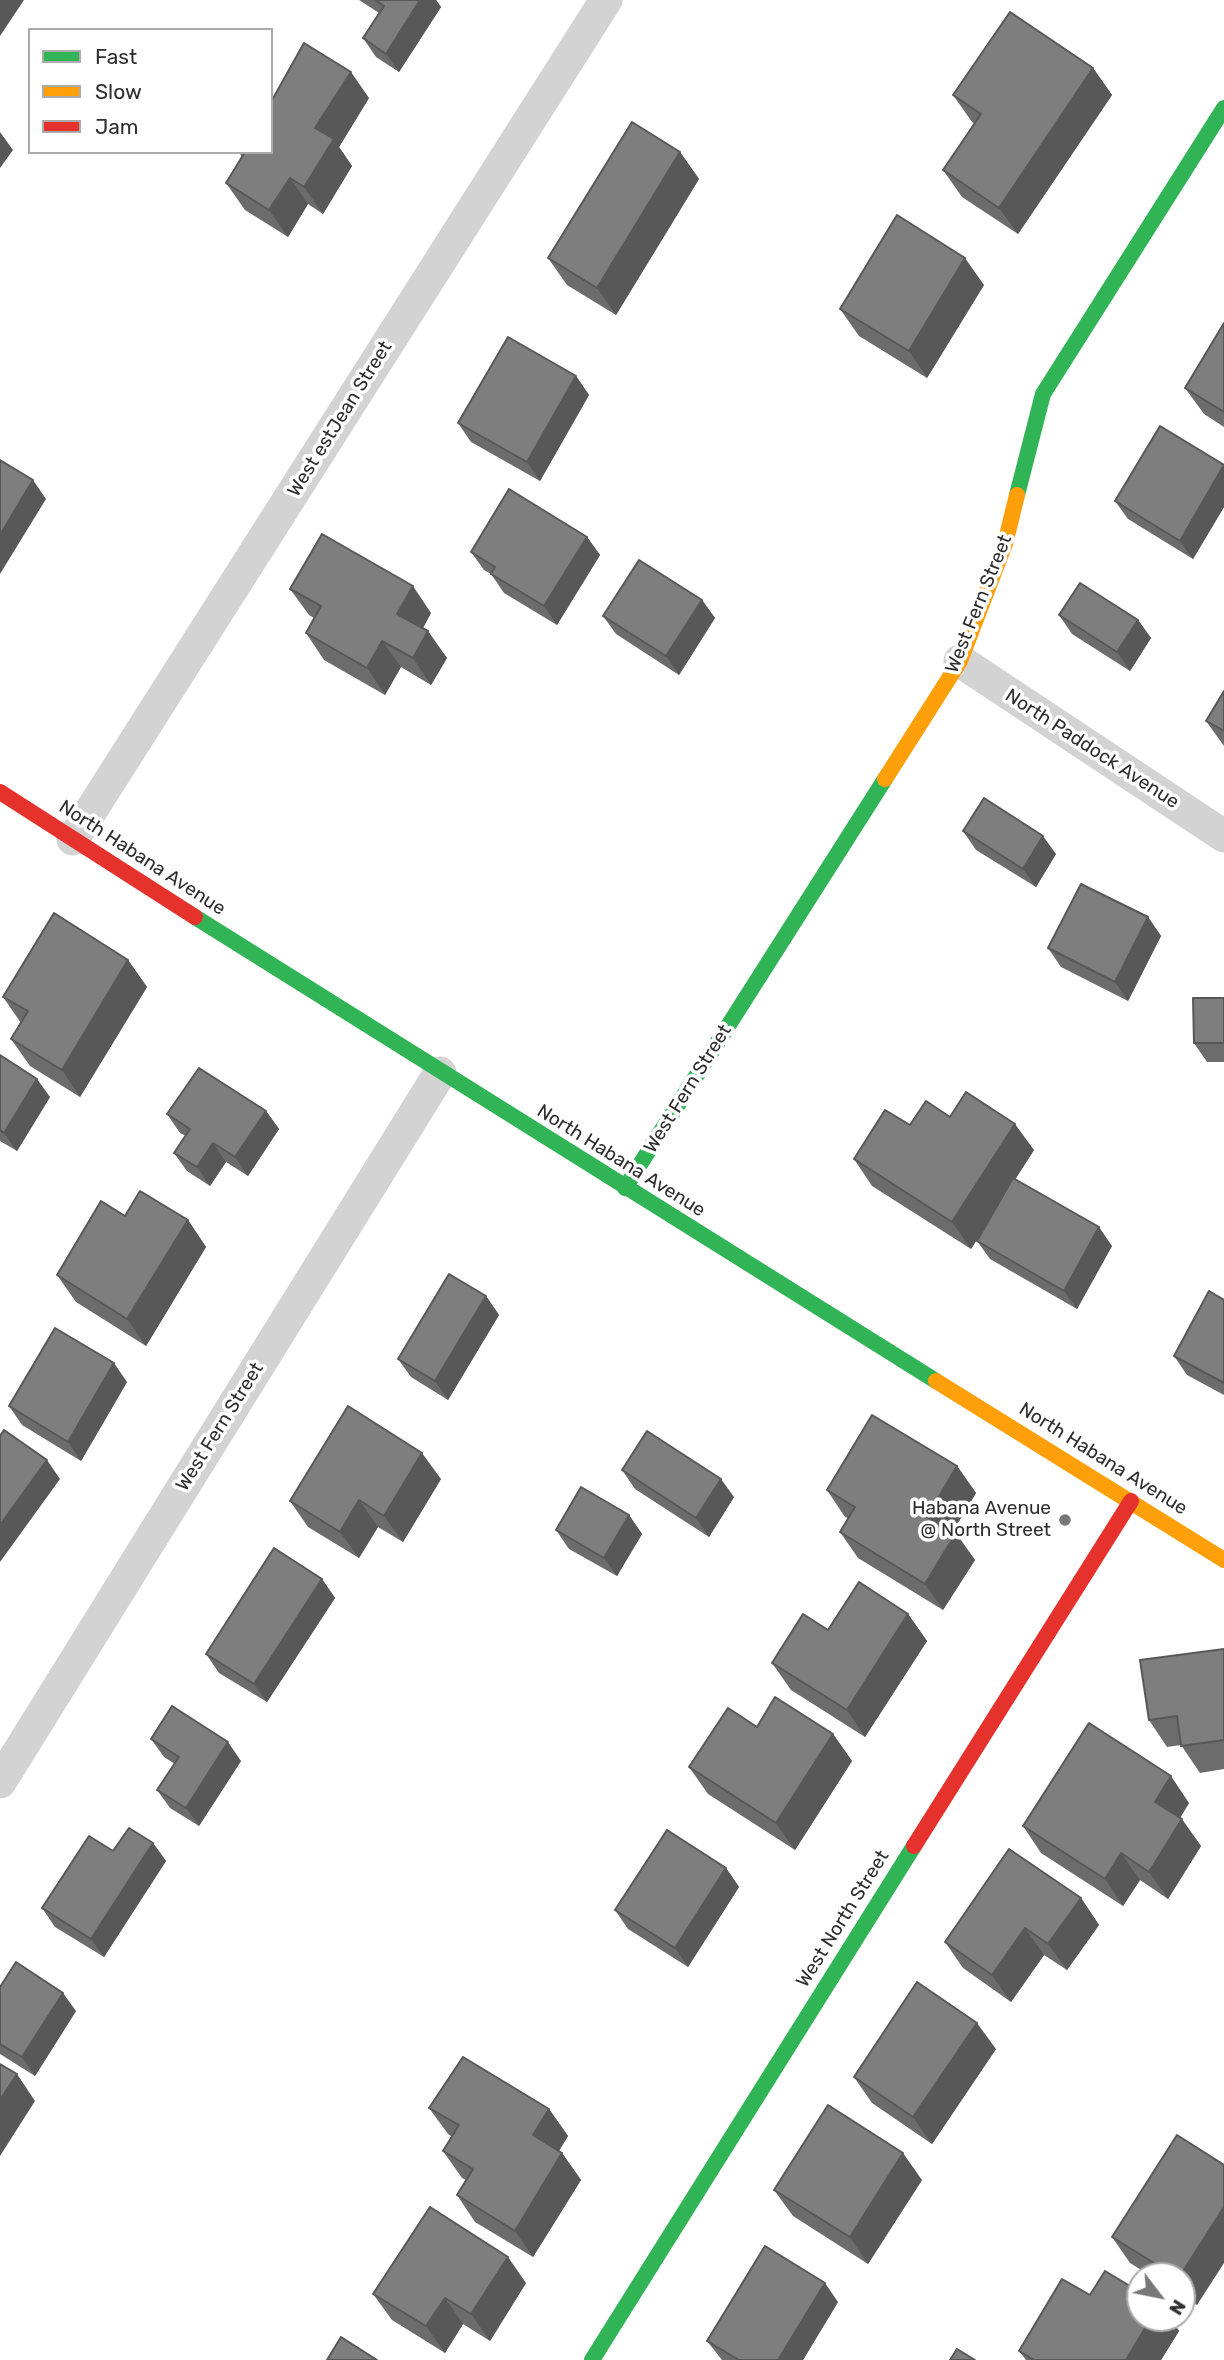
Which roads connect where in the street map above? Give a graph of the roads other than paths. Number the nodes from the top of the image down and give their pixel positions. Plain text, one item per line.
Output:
1 (606, 0) edge
2 (1224, 108) edge
3 (960, 662) junction
4 (1, 794) edge
5 (1224, 836) edge
6 (74, 839) junction
7 (440, 1073) junction
8 (625, 1188) junction
9 (1130, 1501) junction
10 (1224, 1560) edge
11 (0, 1782) edge
12 (592, 2360) edge

1 - 6 street, West estJean Street
2 - 3 street, West Fern Street
3 - 5 street, North Paddock Avenue
3 - 8 street, West Fern Street
4 - 6 street, North Habana Avenue
6 - 7 street, North Habana Avenue
7 - 8 street, North Habana Avenue
7 - 11 street, West Fern Street
8 - 9 street, North Habana Avenue
9 - 10 street, North Habana Avenue
9 - 12 street, West North Street

